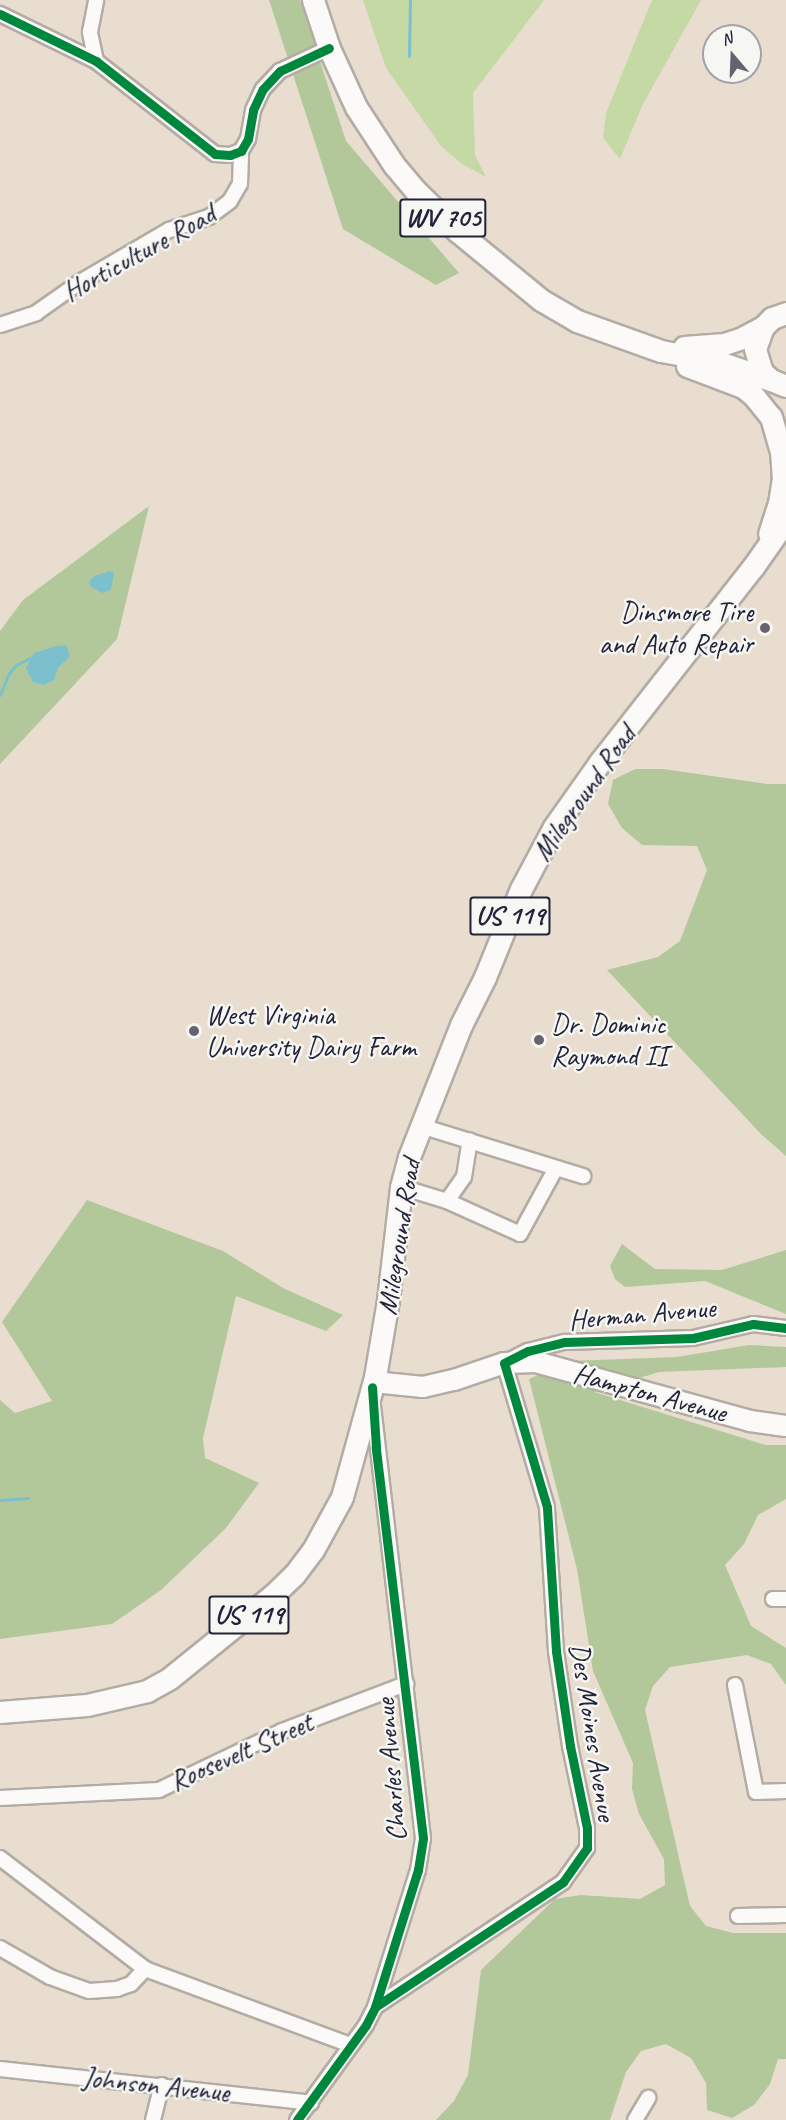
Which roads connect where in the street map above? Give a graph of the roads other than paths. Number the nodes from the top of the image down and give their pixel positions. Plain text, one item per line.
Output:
1 (96, 0) edge
2 (313, 0) edge
3 (0, 14) edge
4 (329, 48) junction
5 (96, 62) junction
6 (241, 151) junction
7 (786, 313) edge
8 (0, 325) edge
9 (763, 327) junction
10 (661, 351) junction
11 (780, 386) edge
12 (786, 520) edge
13 (753, 567) junction
14 (421, 1126) junction
15 (470, 1140) junction
16 (556, 1168) junction
17 (583, 1176) dead end
18 (401, 1187) junction
19 (447, 1201) junction
20 (786, 1328) edge
21 (504, 1363) junction
22 (374, 1382) junction
23 (786, 1426) edge
24 (406, 1684) junction
25 (735, 1685) dead end
26 (0, 1712) edge
27 (786, 1791) edge
28 (0, 1797) edge
29 (0, 1858) edge
30 (738, 1916) dead end
31 (786, 1916) edge
32 (0, 1948) edge
33 (145, 1969) junction
34 (375, 2007) junction
35 (350, 2045) junction
36 (0, 2069) edge
37 (162, 2085) junction
38 (648, 2098) dead end
39 (311, 2103) junction
40 (153, 2120) edge
41 (297, 2120) edge
42 (636, 2120) edge

1 - 5 street
2 - 4 main road, WV 705
3 - 5 street
4 - 6 street, Horticulture Road
4 - 10 main road, WV 705
5 - 6 street
6 - 8 street, Horticulture Road
7 - 9 main road
9 - 10 main road, WV 705
9 - 11 main road
10 - 11 main road, WV 705
10 - 13 main road
12 - 13 main road, Mileground Road / US 119
13 - 14 main road, Mileground Road / US 119
14 - 15 street
14 - 18 main road, Mileground Road / US 119
15 - 16 street
15 - 19 street
16 - 17 street
16 - 19 street
18 - 19 street
18 - 22 main road, Mileground Road / US 119
20 - 21 street, Herman Avenue
21 - 22 street, Hampton Avenue
21 - 23 street, Hampton Avenue
21 - 34 street, Des Moines Avenue
22 - 24 street, Charles Avenue
22 - 26 main road, US 119
24 - 28 street, Roosevelt Street
24 - 34 street, Charles Avenue
25 - 27 street
29 - 33 street
30 - 31 street
32 - 33 street
33 - 35 street
34 - 35 street, Charles Avenue
35 - 39 street, Charles Avenue
36 - 37 street, Johnson Avenue
37 - 39 street, Johnson Avenue
37 - 40 street
38 - 42 street
39 - 41 street, Charles Avenue

